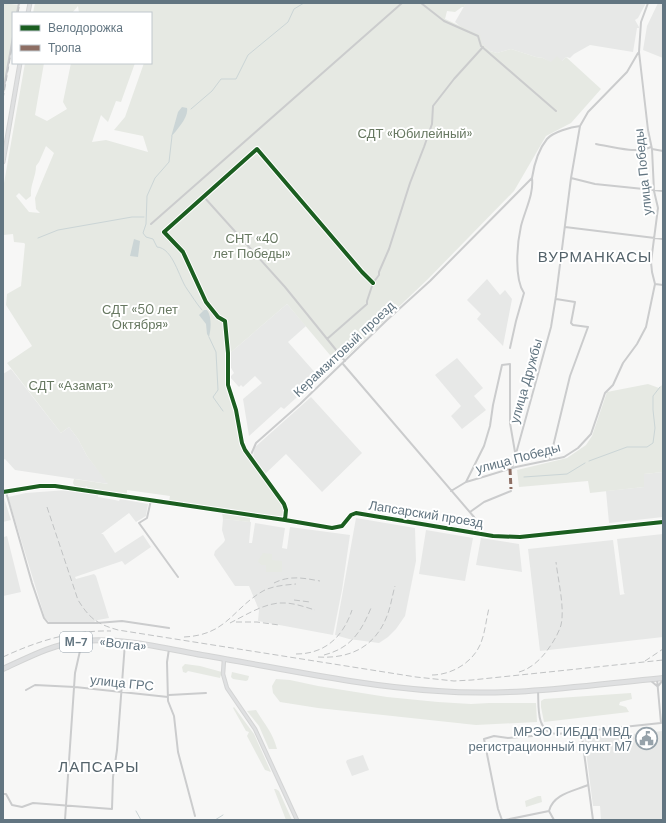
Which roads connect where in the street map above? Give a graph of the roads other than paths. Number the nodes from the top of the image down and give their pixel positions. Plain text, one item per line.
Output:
1 (402, 3) edge
2 (421, 3) edge
3 (648, 3) edge
4 (12, 43) edge
5 (483, 47) junction
6 (639, 52) junction
7 (20, 64) edge
8 (3, 93) edge
9 (556, 111) dead end
10 (580, 126) junction
11 (596, 144) dead end
12 (652, 148) junction
13 (663, 152) edge
14 (3, 162) edge
15 (532, 178) junction
16 (571, 178) junction
17 (654, 191) junction
18 (663, 191) edge
19 (204, 197) junction
20 (151, 224) dead end
21 (565, 227) junction
22 (655, 238) junction
23 (663, 239) edge
24 (374, 283) junction
25 (655, 284) junction
26 (663, 285) edge
27 (556, 299) junction
28 (328, 339) junction
29 (510, 348) dead end
30 (345, 361) junction
31 (343, 364) junction
32 (515, 453) junction
33 (250, 457) junction
34 (550, 459) junction
35 (512, 468) junction
36 (466, 482) junction
37 (451, 490) junction
38 (512, 491) dead end
39 (4, 492) edge
40 (151, 500) junction
41 (470, 512) junction
42 (285, 520) junction
43 (663, 522) edge
44 (477, 533) junction
45 (178, 577) dead end
46 (169, 628) dead end
47 (82, 641) junction
48 (125, 642) junction
49 (169, 649) junction
50 (216, 658) junction
51 (224, 659) junction
52 (233, 660) junction
53 (223, 667) junction
54 (3, 669) edge
55 (657, 679) junction
56 (663, 679) edge
57 (648, 680) junction
58 (75, 687) junction
59 (658, 687) junction
60 (26, 690) dead end
61 (538, 690) junction
62 (545, 690) junction
63 (122, 691) junction
64 (530, 691) junction
65 (206, 693) dead end
66 (168, 696) junction
67 (538, 698) junction
68 (662, 716) edge
69 (543, 727) junction
70 (581, 730) junction
71 (588, 785) junction
72 (3, 794) edge
73 (66, 806) junction
74 (549, 810) junction
75 (195, 816) dead end
76 (65, 820) edge
77 (297, 820) edge
78 (501, 820) edge
79 (505, 820) edge
80 (554, 820) edge
81 (593, 820) edge

1 - 20 street
2 - 5 street
3 - 6 street, улица Победы
4 - 8 street
5 - 9 street
5 - 24 street
6 - 10 street
6 - 12 street, улица Победы
7 - 14 main road
10 - 15 street
10 - 16 street, улица Дружбы
11 - 12 street
12 - 13 street
12 - 17 street, улица Победы
15 - 29 street
15 - 30 street, Керамзитовый проезд
16 - 17 street
16 - 21 street, улица Дружбы
17 - 18 street
17 - 22 street, улица Победы
19 - 24 street
19 - 28 street
19 - 33 street
21 - 22 street
21 - 27 street, улица Дружбы
22 - 23 street
22 - 25 street, улица Победы
24 - 28 street
25 - 26 street
25 - 34 street, улица Победы
27 - 32 street, улица Дружбы
27 - 34 street
28 - 30 street
30 - 31 street, Керамзитовый проезд
31 - 33 street, Керамзитовый проезд
31 - 37 street
32 - 35 street, улица Дружбы
32 - 36 street
33 - 42 street
34 - 35 street, улица Победы
35 - 36 street, улица Победы
36 - 37 street, улица Победы
37 - 41 street
38 - 41 street
39 - 40 street, Лапсарский проезд
39 - 46 street
40 - 42 street, Лапсарский проезд
40 - 45 street
41 - 44 street
42 - 44 street, Лапсарский проезд
43 - 44 street, Лапсарский проезд
47 - 48 highway, «Волга» / М-7
47 - 54 highway, «Волга» / М-7
47 - 58 street
48 - 49 highway, «Волга» / М-7
48 - 63 street
49 - 50 highway, «Волга»
49 - 66 street
50 - 51 highway, «Волга»
50 - 53 street
51 - 52 highway, «Волга»
51 - 53 street
52 - 53 street
52 - 64 highway, «Волга»
53 - 77 street
55 - 56 highway, «Волга»
55 - 57 highway, «Волга»
55 - 59 street
56 - 59 street
57 - 59 street
57 - 62 highway, «Волга»
58 - 60 street, улица ГРС
58 - 63 street, улица ГРС
58 - 73 street
59 - 68 street
61 - 62 highway, «Волга»
61 - 64 highway, «Волга»
61 - 67 street
62 - 67 street
63 - 66 street, улица ГРС
63 - 73 street
64 - 67 street
65 - 66 street, улица ГРС
66 - 75 street
67 - 69 street
68 - 70 street
69 - 70 street
69 - 78 street
70 - 71 street
71 - 74 street
71 - 81 street
72 - 73 street
73 - 76 street
74 - 79 street
74 - 80 street

